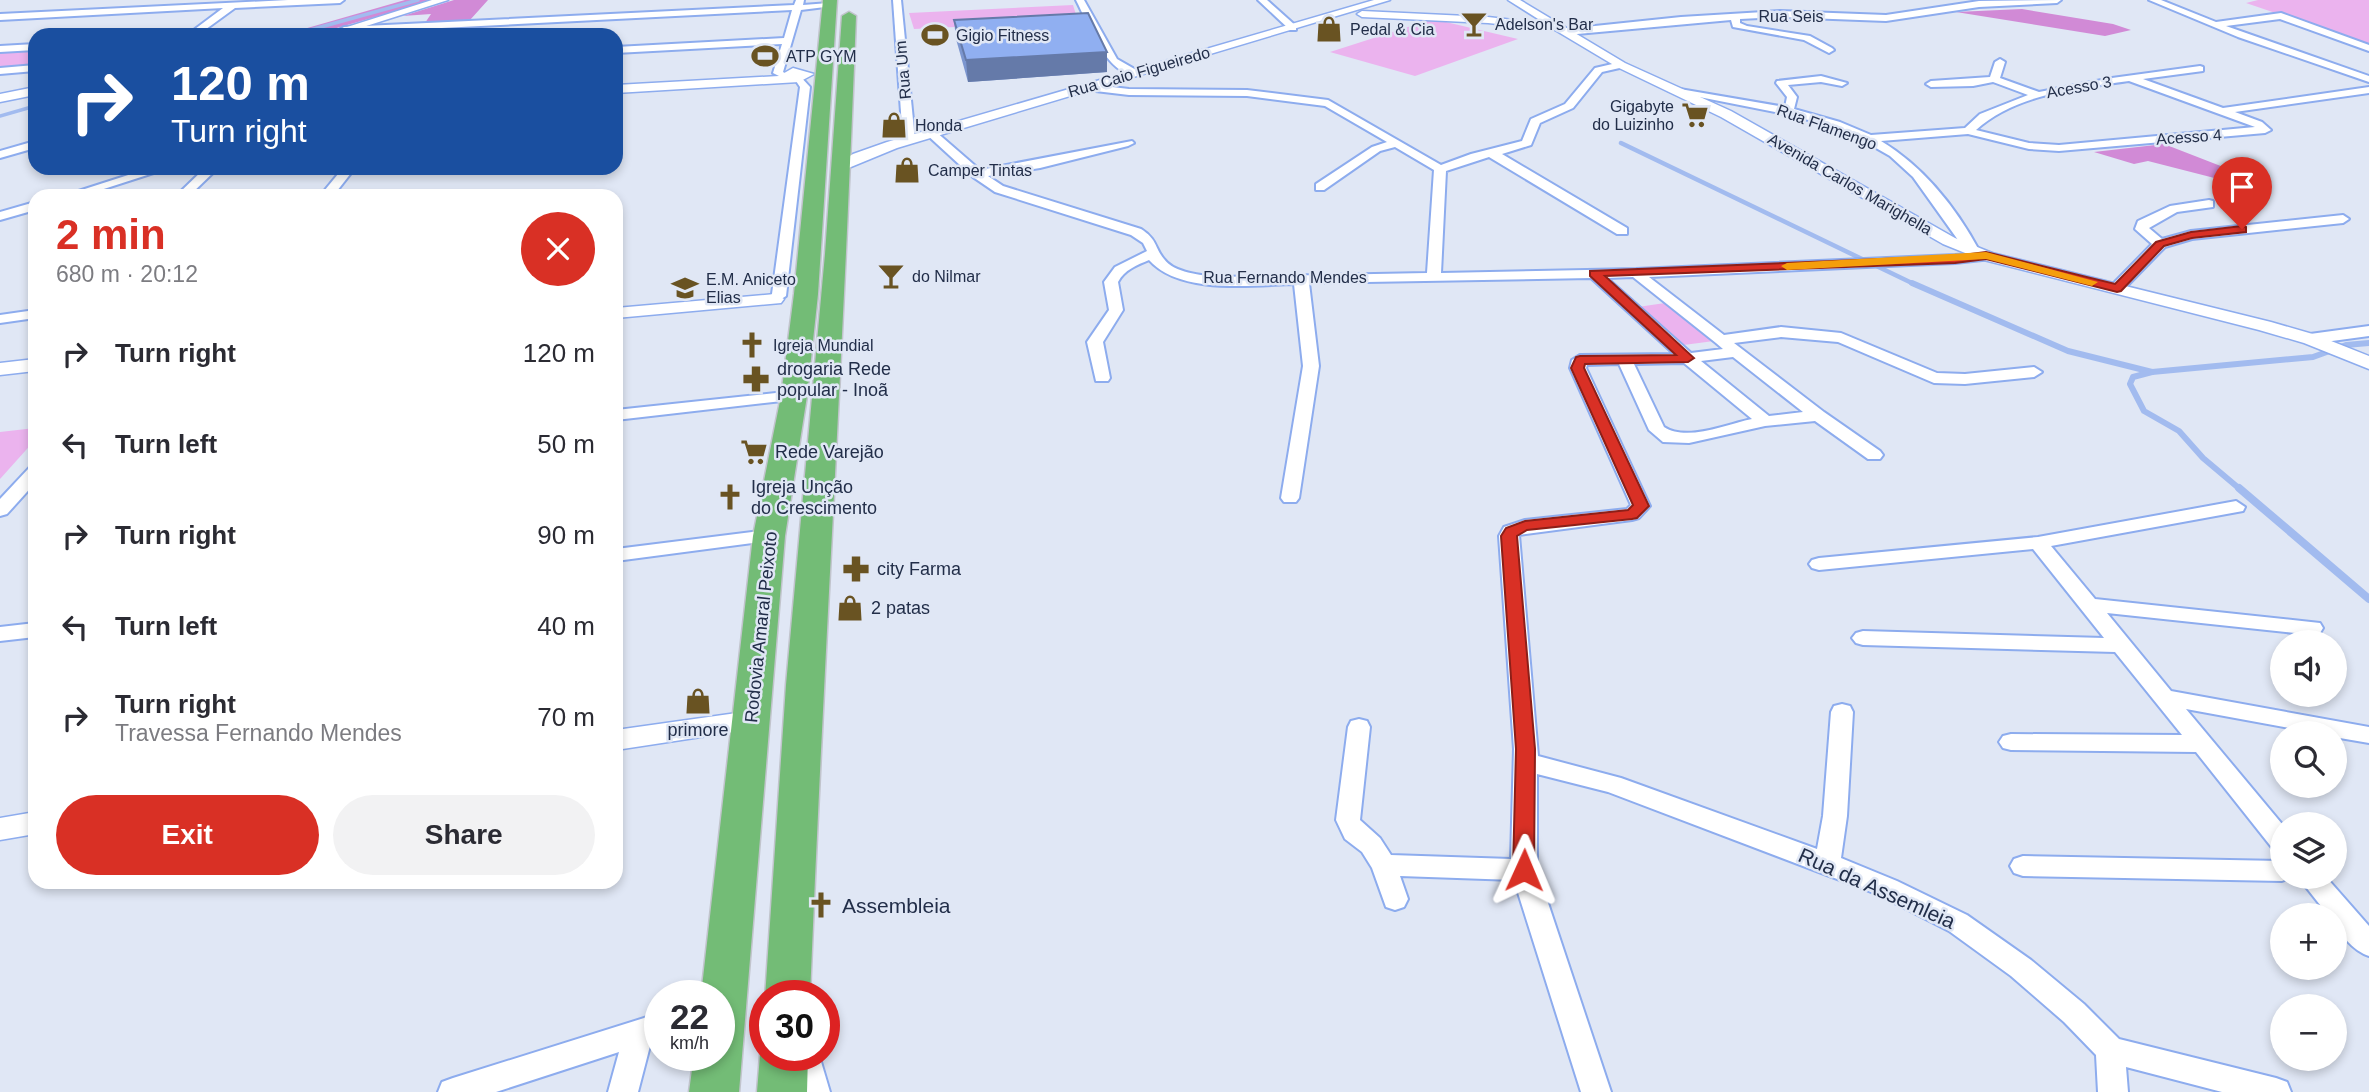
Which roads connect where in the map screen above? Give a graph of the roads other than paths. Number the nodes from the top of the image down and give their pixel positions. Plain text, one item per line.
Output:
1 (340, 0) edge
2 (443, 0) edge
3 (850, 0) edge
4 (897, 0) edge
5 (1080, 0) edge
6 (1262, 0) edge
7 (1385, 0) edge
8 (1513, 0) edge
9 (2057, 0) edge
10 (2153, 0) edge
11 (829, 3) edge
12 (800, 4) edge
13 (233, 5) junction
14 (1357, 12) junction
15 (0, 17) edge
16 (1735, 18) junction
17 (1546, 20) junction
18 (1527, 24) junction
19 (2215, 24) junction
20 (202, 28) edge
21 (351, 28) edge
22 (379, 28) edge
23 (1293, 28) junction
24 (1565, 31) junction
25 (788, 41) junction
26 (28, 47) edge
27 (2369, 48) edge
28 (0, 49) edge
29 (623, 50) edge
30 (1829, 50) dead end
31 (824, 59) junction
32 (2000, 62) dead end
33 (1620, 65) junction
34 (28, 69) edge
35 (2200, 69) dead end
36 (0, 71) edge
37 (1134, 73) junction
38 (796, 75) junction
39 (2130, 78) junction
40 (1994, 79) junction
41 (2369, 79) edge
42 (1842, 83) dead end
43 (1931, 84) dead end
44 (1087, 87) junction
45 (623, 89) edge
46 (2369, 90) edge
47 (1674, 91) junction
48 (28, 92) edge
49 (2036, 95) junction
50 (0, 98) edge
51 (1788, 109) junction
52 (2222, 111) junction
53 (1968, 131) junction
54 (932, 133) junction
55 (1869, 139) junction
56 (909, 140) junction
57 (1128, 143) dead end
58 (1396, 143) junction
59 (892, 145) junction
60 (28, 146) edge
61 (842, 148) junction
62 (1490, 152) junction
63 (0, 155) edge
64 (1440, 169) junction
65 (977, 174) junction
66 (139, 175) edge
67 (204, 175) edge
68 (343, 175) edge
69 (1320, 187) dead end
70 (92, 189) edge
71 (190, 189) edge
72 (332, 189) edge
73 (2209, 204) dead end
74 (28, 208) edge
75 (0, 216) edge
76 (2343, 219) dead end
77 (1622, 231) dead end
78 (2160, 244) junction
79 (1155, 253) junction
80 (1980, 254) junction
81 (1636, 272) junction
82 (1594, 273) junction
83 (1434, 275) junction
84 (1301, 279) junction
85 (2117, 288) junction
86 (775, 299) joint
87 (623, 312) edge
88 (28, 316) edge
89 (0, 319) edge
90 (2369, 331) edge
91 (1721, 340) junction
92 (2318, 342) junction
93 (1735, 352) junction
94 (2360, 357) edge
95 (1688, 358) junction
96 (1625, 361) junction
97 (28, 366) edge
98 (0, 369) edge
99 (2034, 372) dead end
100 (1102, 378) dead end
101 (794, 396) junction
102 (623, 414) edge
103 (1818, 416) junction
104 (1765, 421) junction
105 (1874, 455) dead end
106 (28, 480) edge
107 (1290, 498) dead end
108 (2236, 507) dead end
109 (0, 510) edge
110 (769, 536) junction
111 (2038, 543) junction
112 (623, 554) edge
113 (1819, 564) dead end
114 (2089, 606) junction
115 (2312, 628) dead end
116 (28, 631) edge
117 (0, 634) edge
118 (1863, 638) dead end
119 (2119, 645) junction
120 (2164, 697) junction
121 (1842, 712) dead end
122 (751, 721) junction
123 (1359, 727) dead end
124 (2369, 734) edge
125 (623, 739) edge
126 (2011, 743) dead end
127 (2200, 744) junction
128 (1526, 762) junction
129 (28, 825) edge
130 (2270, 828) edge
131 (0, 829) edge
132 (1827, 863) junction
133 (1384, 865) junction
134 (2023, 866) dead end
135 (1524, 870) junction
136 (2270, 871) edge
137 (2321, 889) edge
138 (1395, 899) dead end
139 (2369, 945) edge
140 (725, 980) edge
141 (788, 980) edge
142 (644, 1031) edge
143 (644, 1044) edge
144 (2110, 1050) junction
145 (716, 1071) edge
146 (783, 1071) edge
147 (809, 1071) edge
148 (453, 1092) edge
149 (624, 1092) edge
150 (714, 1092) edge
151 (782, 1092) edge
152 (815, 1092) edge
153 (1596, 1092) edge
154 (2113, 1092) edge
155 (2276, 1092) edge

1 - 13 street
2 - 21 street
3 - 61 highway
4 - 56 street, Rua Um
5 - 37 street
6 - 23 street
7 - 14 street
8 - 17 street, Avenida Carlos Marighella
9 - 16 street, Rua Seis
10 - 19 street
11 - 12 street
11 - 31 highway, Rodovia Amaral Peixoto
12 - 22 street
12 - 25 street
13 - 15 street
13 - 20 street
14 - 18 street
14 - 23 street, Rua Caio Figueiredo
16 - 24 street, Rua Seis
16 - 30 street
17 - 18 street
17 - 24 street, Avenida Carlos Marighella
18 - 24 street
19 - 27 street
19 - 41 street
23 - 37 street, Rua Caio Figueiredo
24 - 33 street, Avenida Carlos Marighella
25 - 29 street
25 - 38 street
26 - 28 street
31 - 38 highway, Rodovia Amaral Peixoto
31 - 38 highway
32 - 40 street
33 - 47 street, Avenida Carlos Marighella
33 - 62 street
34 - 36 street
35 - 39 street, Acesso 3
37 - 44 street, Rua Caio Figueiredo
38 - 45 street
38 - 86 street
38 - 101 highway, Rodovia Amaral Peixoto
39 - 49 street, Acesso 3
39 - 52 street, Acesso 4
40 - 43 street
40 - 49 street
42 - 51 street
44 - 54 street, Rua Caio Figueiredo
44 - 58 street
46 - 52 street
47 - 51 street, Rua Flamengo
47 - 80 street, Avenida Carlos Marighella
48 - 50 street
49 - 53 street, Acesso 3
51 - 55 street, Rua Flamengo
52 - 53 street, Acesso 4
53 - 55 street
54 - 56 street, Rua Caio Figueiredo
54 - 65 street, Rua Fernando Mendes
55 - 80 street, Rua Flamengo
56 - 59 street, Rua Caio Figueiredo
57 - 65 street
58 - 64 street
58 - 69 street
59 - 61 street, Rua Caio Figueiredo
59 - 61 street, Rua Caio Figueiredo
60 - 63 street
61 - 141 highway
62 - 64 street
62 - 77 street
64 - 83 street
65 - 79 street, Rua Fernando Mendes
66 - 70 street
67 - 71 street
68 - 72 street
73 - 78 street
74 - 75 street
76 - 78 street
78 - 85 street
79 - 84 street, Rua Fernando Mendes
79 - 100 street
80 - 81 street, Rua Fernando Mendes
80 - 85 street, Avenida Carlos Marighella
81 - 82 street, Rua Fernando Mendes
81 - 91 street
82 - 83 street, Rua Fernando Mendes
82 - 95 street
83 - 84 street, Rua Fernando Mendes
84 - 107 street
85 - 92 street, Avenida Carlos Marighella
86 - 87 street
88 - 89 street
90 - 92 street
91 - 93 street
91 - 99 street
92 - 94 street, Avenida Carlos Marighella
93 - 95 street
93 - 103 street
95 - 96 street
95 - 104 street
96 - 104 street
96 - 128 street
97 - 98 street
101 - 102 street
101 - 110 highway, Rodovia Amaral Peixoto
103 - 104 street
103 - 105 street
106 - 109 street
108 - 111 street
110 - 112 street
110 - 122 highway, Rodovia Amaral Peixoto
111 - 113 street
111 - 114 street
114 - 115 street
114 - 119 street
116 - 117 street
118 - 119 street
119 - 120 street
120 - 124 street
120 - 127 street
121 - 132 street
122 - 125 street
122 - 140 highway, Rodovia Amaral Peixoto
123 - 133 street
126 - 127 street
127 - 130 street
128 - 132 street, Rua da Assemleia
128 - 135 street
129 - 131 street
132 - 144 street, Rua da Assemleia
133 - 135 street
133 - 138 street
134 - 136 street
135 - 153 street
137 - 139 street
142 - 148 street
143 - 149 street
144 - 154 street
144 - 155 street
145 - 150 highway
146 - 151 highway
147 - 152 street

